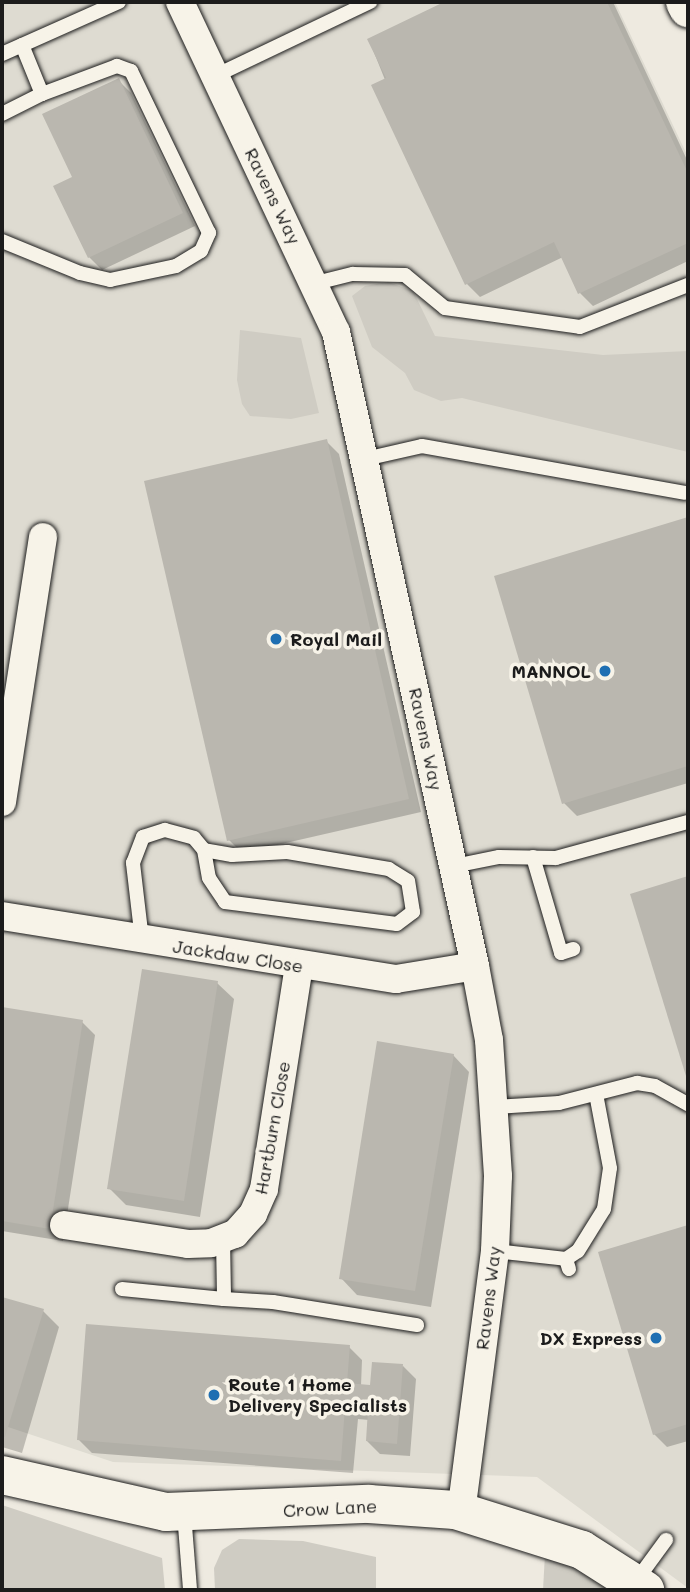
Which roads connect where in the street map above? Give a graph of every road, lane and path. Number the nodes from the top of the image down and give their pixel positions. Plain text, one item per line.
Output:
1 (119, 2) edge
2 (180, 2) edge
3 (370, 2) edge
4 (685, 2) edge
5 (688, 8) edge
6 (22, 45) junction
7 (2, 54) edge
8 (217, 75) junction
9 (42, 94) junction
10 (2, 114) edge
11 (2, 241) edge
12 (316, 283) junction
13 (688, 285) edge
14 (365, 459) junction
15 (685, 493) dead end
16 (43, 537) dead end
17 (6, 752) edge
18 (2, 802) edge
19 (688, 822) edge
20 (204, 850) junction
21 (533, 858) junction
22 (454, 866) junction
23 (2, 916) edge
24 (142, 942) junction
25 (573, 949) dead end
26 (299, 966) junction
27 (475, 966) junction
28 (596, 1094) junction
29 (688, 1104) edge
30 (495, 1107) junction
31 (64, 1225) dead end
32 (223, 1239) junction
33 (495, 1251) junction
34 (122, 1289) dead end
35 (224, 1299) junction
36 (417, 1325) dead end
37 (2, 1475) edge
38 (184, 1512) junction
39 (461, 1512) junction
40 (666, 1540) dead end
41 (640, 1587) edge
42 (190, 1590) edge

1 - 6 lane
2 - 8 street, Ravens Way
3 - 8 lane
4 - 5 main road
6 - 7 lane
6 - 9 lane
8 - 12 street, Ravens Way
9 - 10 lane
9 - 11 lane
12 - 13 lane
12 - 14 street, Ravens Way
14 - 15 lane
14 - 22 street, Ravens Way
16 - 17 street
17 - 18 street
19 - 21 lane
20 - 20 lane
20 - 24 lane
21 - 22 lane
21 - 25 lane
22 - 27 street, Ravens Way
23 - 24 street, Jackdaw Close
24 - 26 street, Jackdaw Close
26 - 27 street, Jackdaw Close
26 - 32 street, Hartburn Close
27 - 30 street, Ravens Way
28 - 29 lane
28 - 30 lane
28 - 33 lane
30 - 33 street, Ravens Way
31 - 32 street
32 - 35 lane
33 - 39 street, Ravens Way
34 - 35 lane
35 - 36 lane
37 - 38 main road, Crow Lane
38 - 39 main road, Crow Lane
38 - 42 lane
39 - 41 main road, Crow Lane
40 - 41 lane

